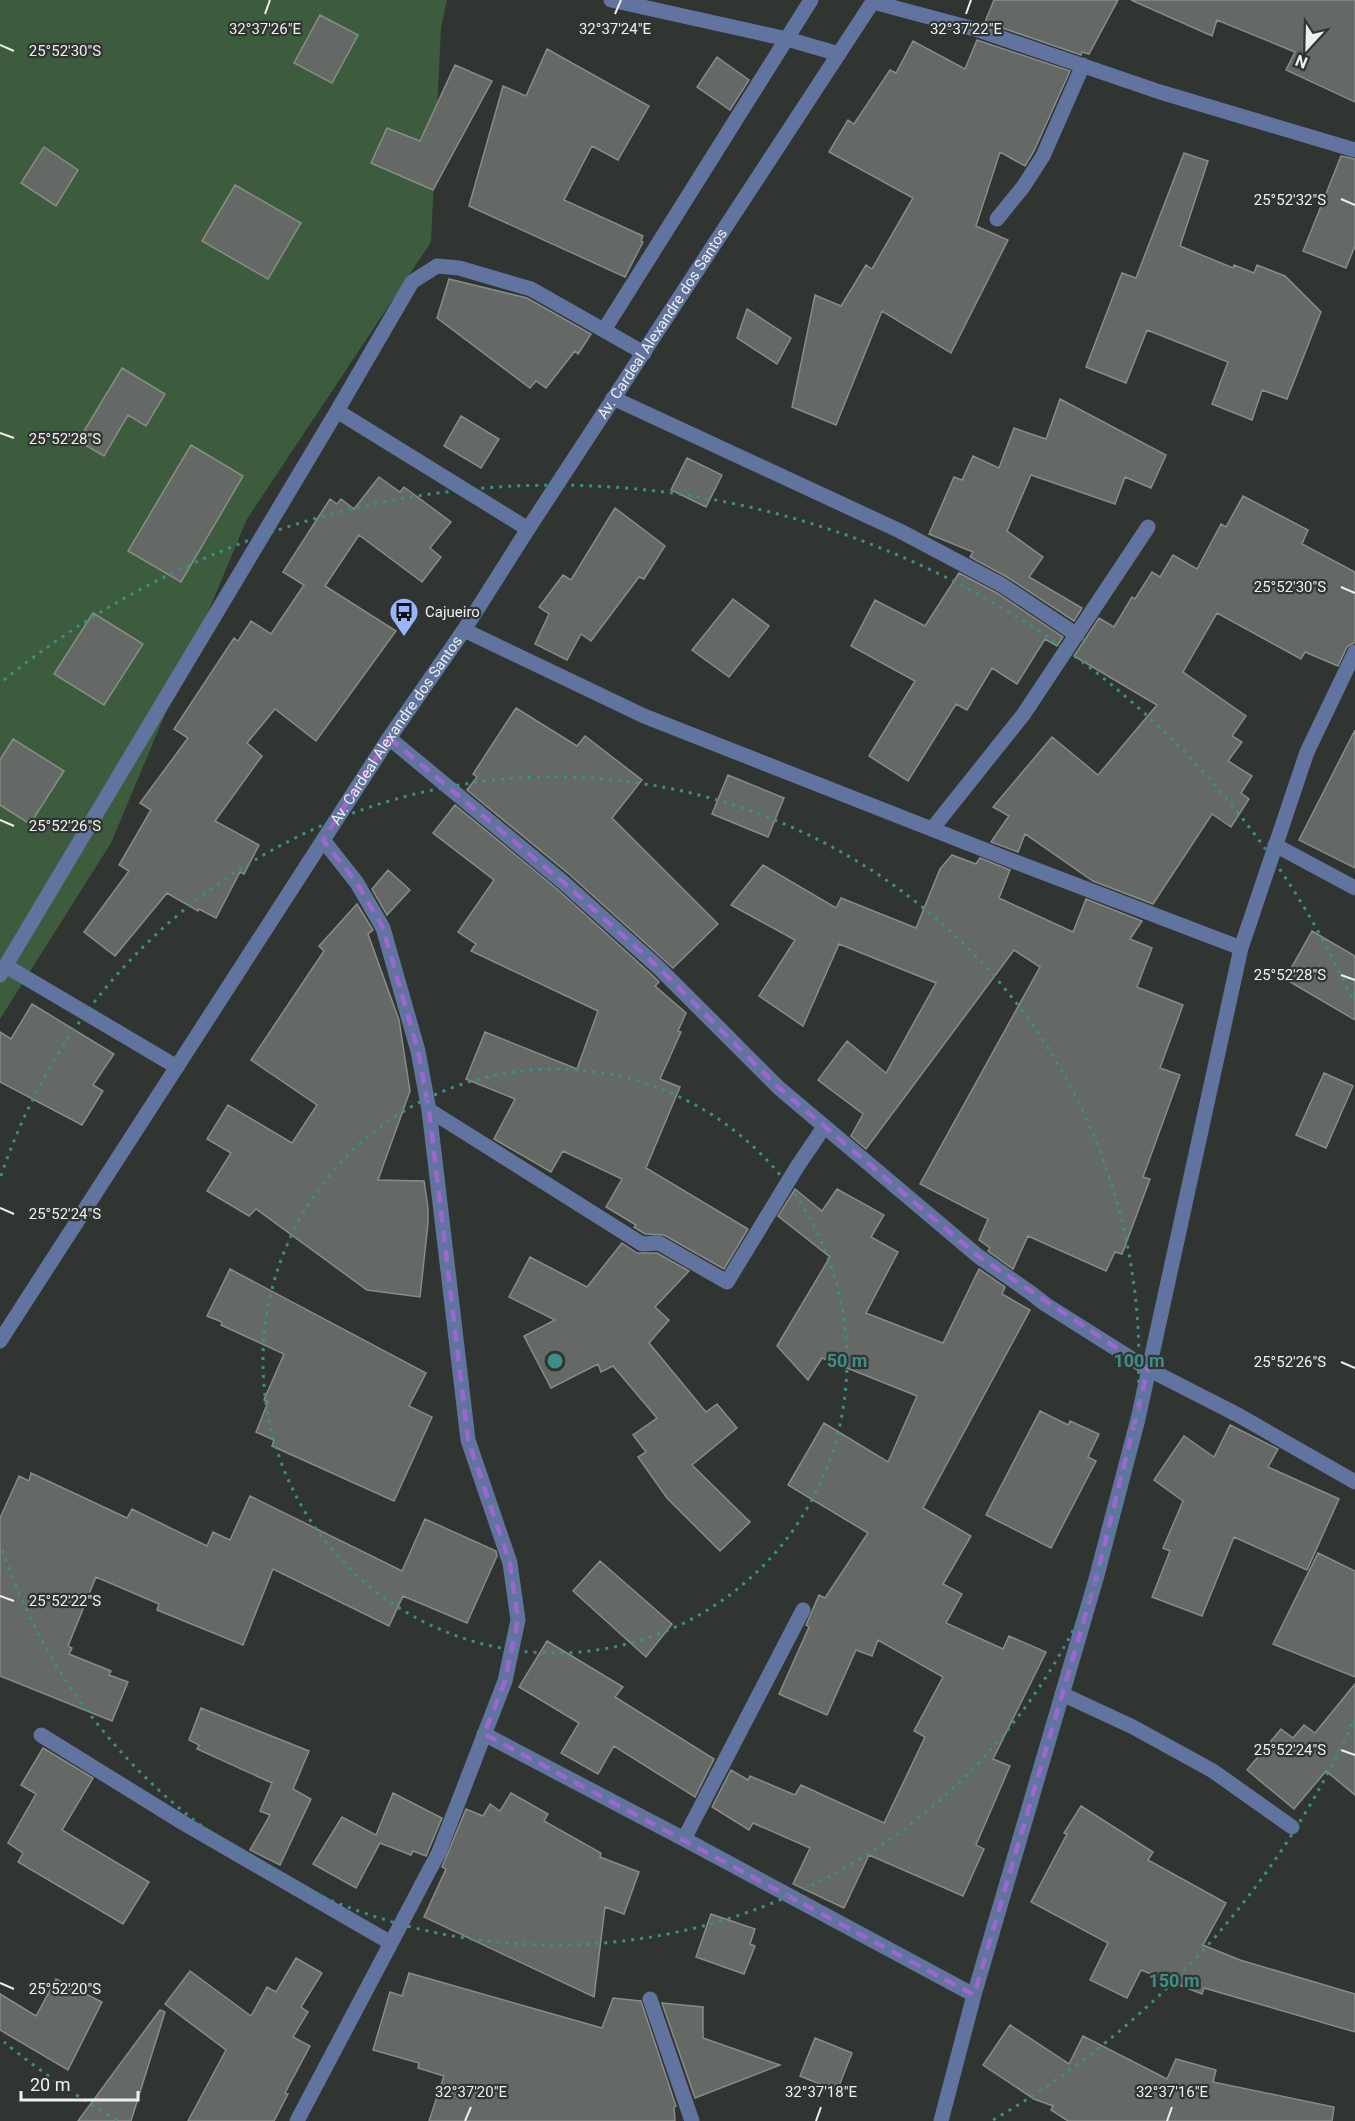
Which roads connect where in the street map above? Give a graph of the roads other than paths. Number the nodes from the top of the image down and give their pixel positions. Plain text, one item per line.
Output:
1 (611, 0) edge
2 (812, 0) edge
3 (873, 1) edge
4 (787, 39) junction
5 (839, 54) junction
6 (1083, 65) junction
7 (1355, 150) edge
8 (997, 219) dead end
9 (604, 330) junction
10 (644, 353) junction
11 (614, 398) junction
12 (337, 411) junction
13 (1148, 527) dead end
14 (528, 529) junction
15 (464, 630) junction
16 (1077, 635) junction
17 (1355, 652) edge
18 (1350, 677) edge
19 (389, 738) junction
20 (932, 829) junction
21 (323, 840) junction
22 (1275, 845) junction
23 (1355, 888) edge
24 (1241, 948) junction
25 (3, 970) edge
26 (177, 1067) junction
27 (429, 1110) junction
28 (824, 1127) junction
29 (0, 1341) edge
30 (1148, 1369) junction
31 (1355, 1482) edge
32 (803, 1610) dead end
33 (1062, 1694) junction
34 (484, 1734) junction
35 (41, 1735) dead end
36 (1292, 1827) dead end
37 (684, 1839) junction
38 (391, 1943) junction
39 (974, 1995) junction
40 (650, 1999) dead end
41 (297, 2121) edge
42 (692, 2121) edge
43 (941, 2121) edge

1 - 4 street
2 - 4 street
3 - 5 street, Av. Cardeal Alexandre dos Santos
3 - 6 street
4 - 5 street
4 - 9 street
5 - 10 street, Av. Cardeal Alexandre dos Santos
6 - 7 street
6 - 8 street
9 - 10 street
9 - 12 street
10 - 11 street, Av. Cardeal Alexandre dos Santos
11 - 14 street, Av. Cardeal Alexandre dos Santos
11 - 16 street
12 - 14 street
12 - 25 street
13 - 16 street
14 - 15 street, Av. Cardeal Alexandre dos Santos
15 - 19 street, Av. Cardeal Alexandre dos Santos
15 - 20 street
16 - 20 street
17 - 18 street
18 - 22 street
19 - 21 street, Av. Cardeal Alexandre dos Santos
19 - 28 street
20 - 24 street
21 - 26 street, Av. Cardeal Alexandre dos Santos
21 - 27 street
22 - 23 street
22 - 24 street
24 - 30 street
25 - 26 street
26 - 29 street, Av. Cardeal Alexandre dos Santos
27 - 28 street
27 - 34 street
28 - 30 street
30 - 31 street
30 - 33 street
32 - 37 street
33 - 36 street
33 - 39 street
34 - 37 street
34 - 38 street
35 - 38 street
37 - 39 street
38 - 41 street
39 - 43 street
40 - 42 street

